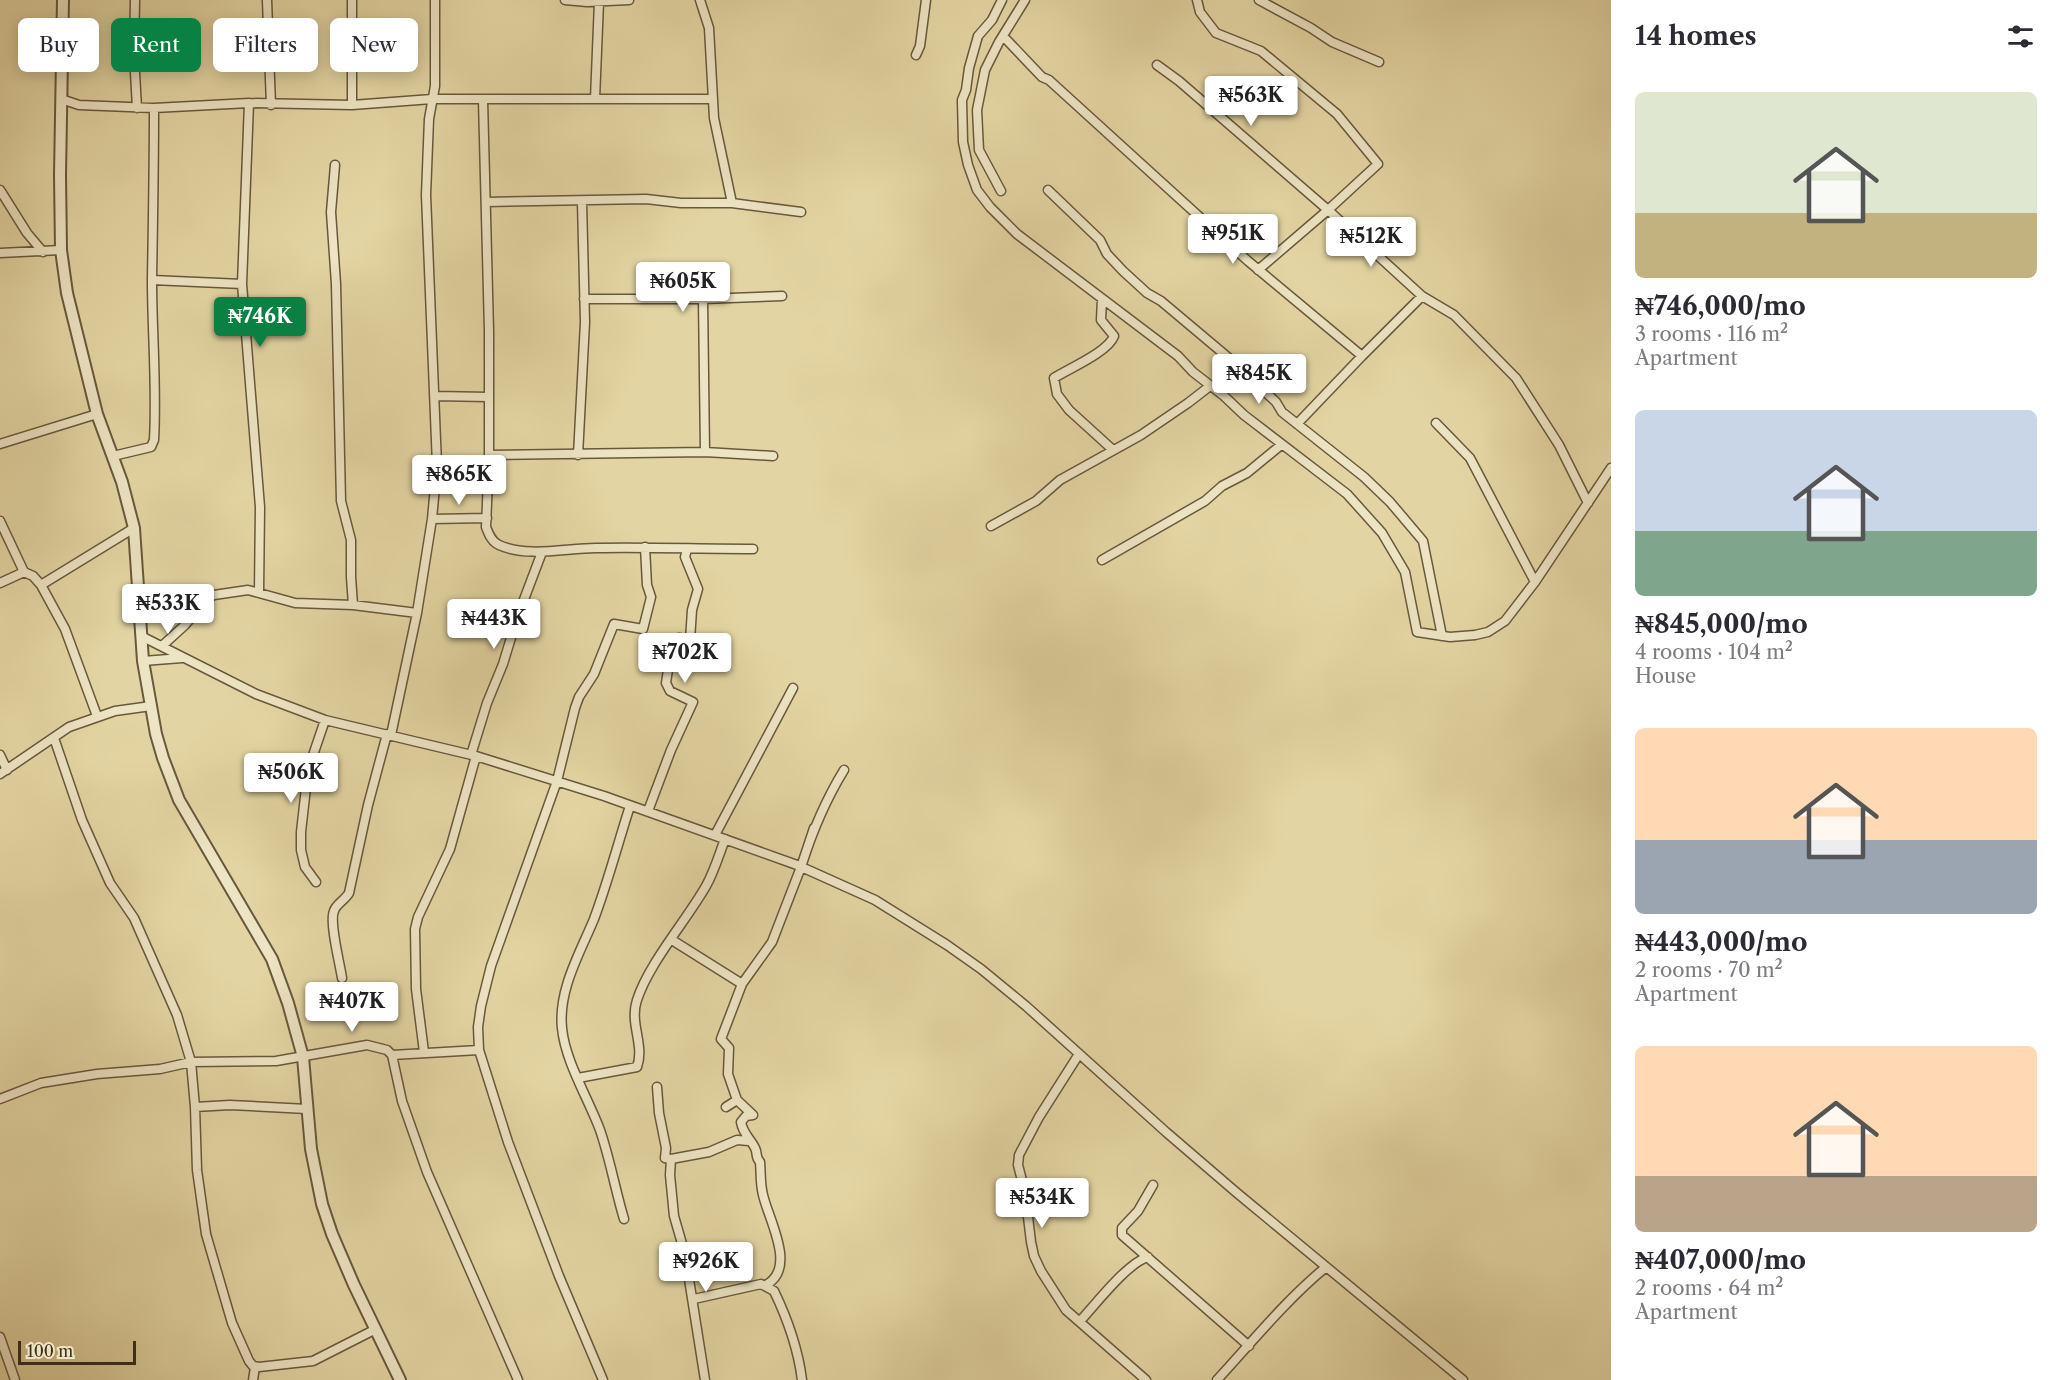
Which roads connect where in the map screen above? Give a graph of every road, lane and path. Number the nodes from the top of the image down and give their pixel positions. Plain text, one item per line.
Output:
1 (63, 0) edge
2 (135, 0) edge
3 (267, 0) edge
4 (351, 0) edge
5 (435, 0) edge
6 (565, 0) edge
7 (629, 0) edge
8 (700, 0) edge
9 (926, 0) edge
10 (1002, 0) edge
11 (1025, 0) edge
12 (1197, 0) edge
13 (1259, 0) edge
14 (599, 2) junction
15 (1003, 36) junction
16 (916, 55) dead end
17 (1379, 62) dead end
18 (1157, 64) dead end
19 (61, 99) junction
20 (432, 99) junction
21 (595, 99) junction
22 (711, 99) junction
23 (483, 100) junction
24 (249, 104) junction
25 (271, 105) junction
26 (352, 105) junction
27 (137, 108) junction
28 (154, 108) junction
29 (335, 165) dead end
30 (0, 190) edge
31 (1048, 190) dead end
32 (1000, 191) dead end
33 (486, 202) junction
34 (582, 202) junction
35 (732, 203) junction
36 (1328, 210) junction
37 (801, 212) dead end
38 (61, 250) junction
39 (43, 252) junction
40 (0, 253) edge
41 (1258, 270) junction
42 (152, 280) junction
43 (242, 284) junction
44 (782, 296) dead end
45 (1422, 296) junction
46 (584, 299) junction
47 (1102, 299) junction
48 (703, 300) junction
49 (1362, 356) junction
50 (1210, 386) junction
51 (435, 396) junction
52 (488, 397) junction
53 (98, 414) junction
54 (1436, 423) dead end
55 (1297, 424) junction
56 (0, 444) edge
57 (1281, 445) junction
58 (1113, 450) junction
59 (705, 452) junction
60 (578, 454) junction
61 (489, 455) junction
62 (113, 456) junction
63 (773, 456) dead end
64 (1611, 468) edge
65 (1588, 503) junction
66 (487, 518) junction
67 (432, 519) junction
68 (0, 521) edge
69 (991, 526) dead end
70 (134, 528) junction
71 (645, 547) junction
72 (687, 549) junction
73 (753, 549) dead end
74 (542, 552) junction
75 (1102, 560) dead end
76 (24, 572) junction
77 (1535, 582) junction
78 (0, 583) edge
79 (41, 585) junction
80 (259, 592) junction
81 (354, 605) junction
82 (417, 613) junction
83 (141, 636) junction
84 (1442, 636) junction
85 (162, 646) junction
86 (182, 658) junction
87 (143, 661) junction
88 (793, 688) dead end
89 (151, 706) junction
90 (97, 716) junction
91 (325, 720) junction
92 (389, 735) junction
93 (54, 738) junction
94 (0, 755) edge
95 (473, 756) junction
96 (844, 770) dead end
97 (4, 772) edge
98 (558, 781) junction
99 (630, 806) junction
100 (648, 811) junction
101 (714, 835) junction
102 (725, 839) junction
103 (801, 867) junction
104 (316, 882) dead end
105 (672, 940) junction
106 (342, 978) dead end
107 (742, 984) junction
108 (478, 1050) junction
109 (424, 1052) junction
110 (1078, 1054) junction
111 (392, 1055) junction
112 (303, 1058) junction
113 (191, 1062) junction
114 (578, 1078) junction
115 (657, 1087) dead end
116 (0, 1099) edge
117 (737, 1100) junction
118 (195, 1107) junction
119 (726, 1107) dead end
120 (307, 1109) junction
121 (749, 1141) junction
122 (671, 1160) junction
123 (1154, 1185) dead end
124 (624, 1219) dead end
125 (1148, 1257) junction
126 (1326, 1267) junction
127 (766, 1285) junction
128 (693, 1299) junction
129 (1080, 1321) junction
130 (376, 1329) junction
131 (0, 1336) edge
132 (1249, 1346) junction
133 (255, 1367) junction
134 (15, 1380) edge
135 (253, 1380) edge
136 (400, 1380) edge
137 (518, 1380) edge
138 (603, 1380) edge
139 (705, 1380) edge
140 (802, 1380) edge
141 (1146, 1380) edge
142 (1217, 1380) edge
143 (1463, 1380) edge

1 - 19 street
2 - 27 street
3 - 25 street
4 - 26 street
5 - 20 street
6 - 14 street
7 - 14 street
8 - 22 street
9 - 16 street
10 - 47 street
11 - 15 street
12 - 36 street
13 - 17 street
14 - 21 street
15 - 32 street
15 - 41 street
18 - 36 street
19 - 27 street
19 - 38 street
20 - 23 street
20 - 26 street
20 - 51 street
21 - 22 street
21 - 23 street
22 - 35 street
23 - 33 street
24 - 25 street
24 - 28 street
24 - 43 street
25 - 26 street
27 - 28 street
28 - 42 street
29 - 81 street
30 - 39 street
31 - 55 street
33 - 34 street
33 - 52 street
34 - 35 street
34 - 46 street
35 - 37 street
36 - 41 street
36 - 45 street
38 - 39 street
38 - 53 street
39 - 40 street
41 - 49 street
42 - 43 street
42 - 62 street
43 - 80 street
44 - 48 street
45 - 49 street
45 - 65 street
46 - 48 street
46 - 60 street
47 - 50 street
47 - 58 street
48 - 59 street
49 - 55 street
50 - 57 street
50 - 58 street
51 - 52 street
51 - 67 street
52 - 61 street
53 - 56 street
53 - 62 street
54 - 77 street
55 - 84 street
57 - 75 street
57 - 84 street
58 - 69 street
59 - 60 street
59 - 63 street
60 - 61 street
61 - 66 street
62 - 70 street
64 - 65 street
65 - 77 street
66 - 67 street
66 - 74 street
67 - 82 street
68 - 76 street
70 - 79 street
70 - 83 street
71 - 72 street
71 - 74 street
71 - 98 street
72 - 73 street
72 - 100 street
74 - 95 street
76 - 78 street
76 - 79 street
77 - 84 street
79 - 90 street
80 - 81 street
80 - 85 street
81 - 82 street
82 - 92 street
83 - 85 street
83 - 87 street
85 - 86 street
86 - 87 street
86 - 91 street
87 - 89 street
88 - 101 street
89 - 90 street
89 - 112 street
90 - 93 street
91 - 92 street
91 - 104 street
92 - 95 street
92 - 106 street
93 - 97 street
93 - 113 street
94 - 97 street
95 - 98 street
95 - 109 street
96 - 103 street
98 - 99 street
98 - 108 street
99 - 100 street
99 - 114 street
100 - 101 street
101 - 102 street
102 - 103 street
102 - 105 street
103 - 107 street
103 - 110 street
105 - 107 street
105 - 114 street
107 - 117 street
108 - 109 street
108 - 138 street
109 - 111 street
110 - 126 street
110 - 129 street
111 - 112 street
111 - 137 street
112 - 113 street
112 - 120 street
113 - 116 street
113 - 118 street
114 - 124 street
115 - 122 street
117 - 119 street
117 - 121 street
118 - 120 street
118 - 133 street
120 - 130 street
121 - 122 street
121 - 127 street
122 - 128 street
123 - 125 street
125 - 129 street
125 - 132 street
126 - 132 street
126 - 143 street
127 - 128 street
127 - 140 street
128 - 139 street
129 - 141 street
130 - 133 street
130 - 136 street
131 - 134 street
132 - 142 street
133 - 135 street

